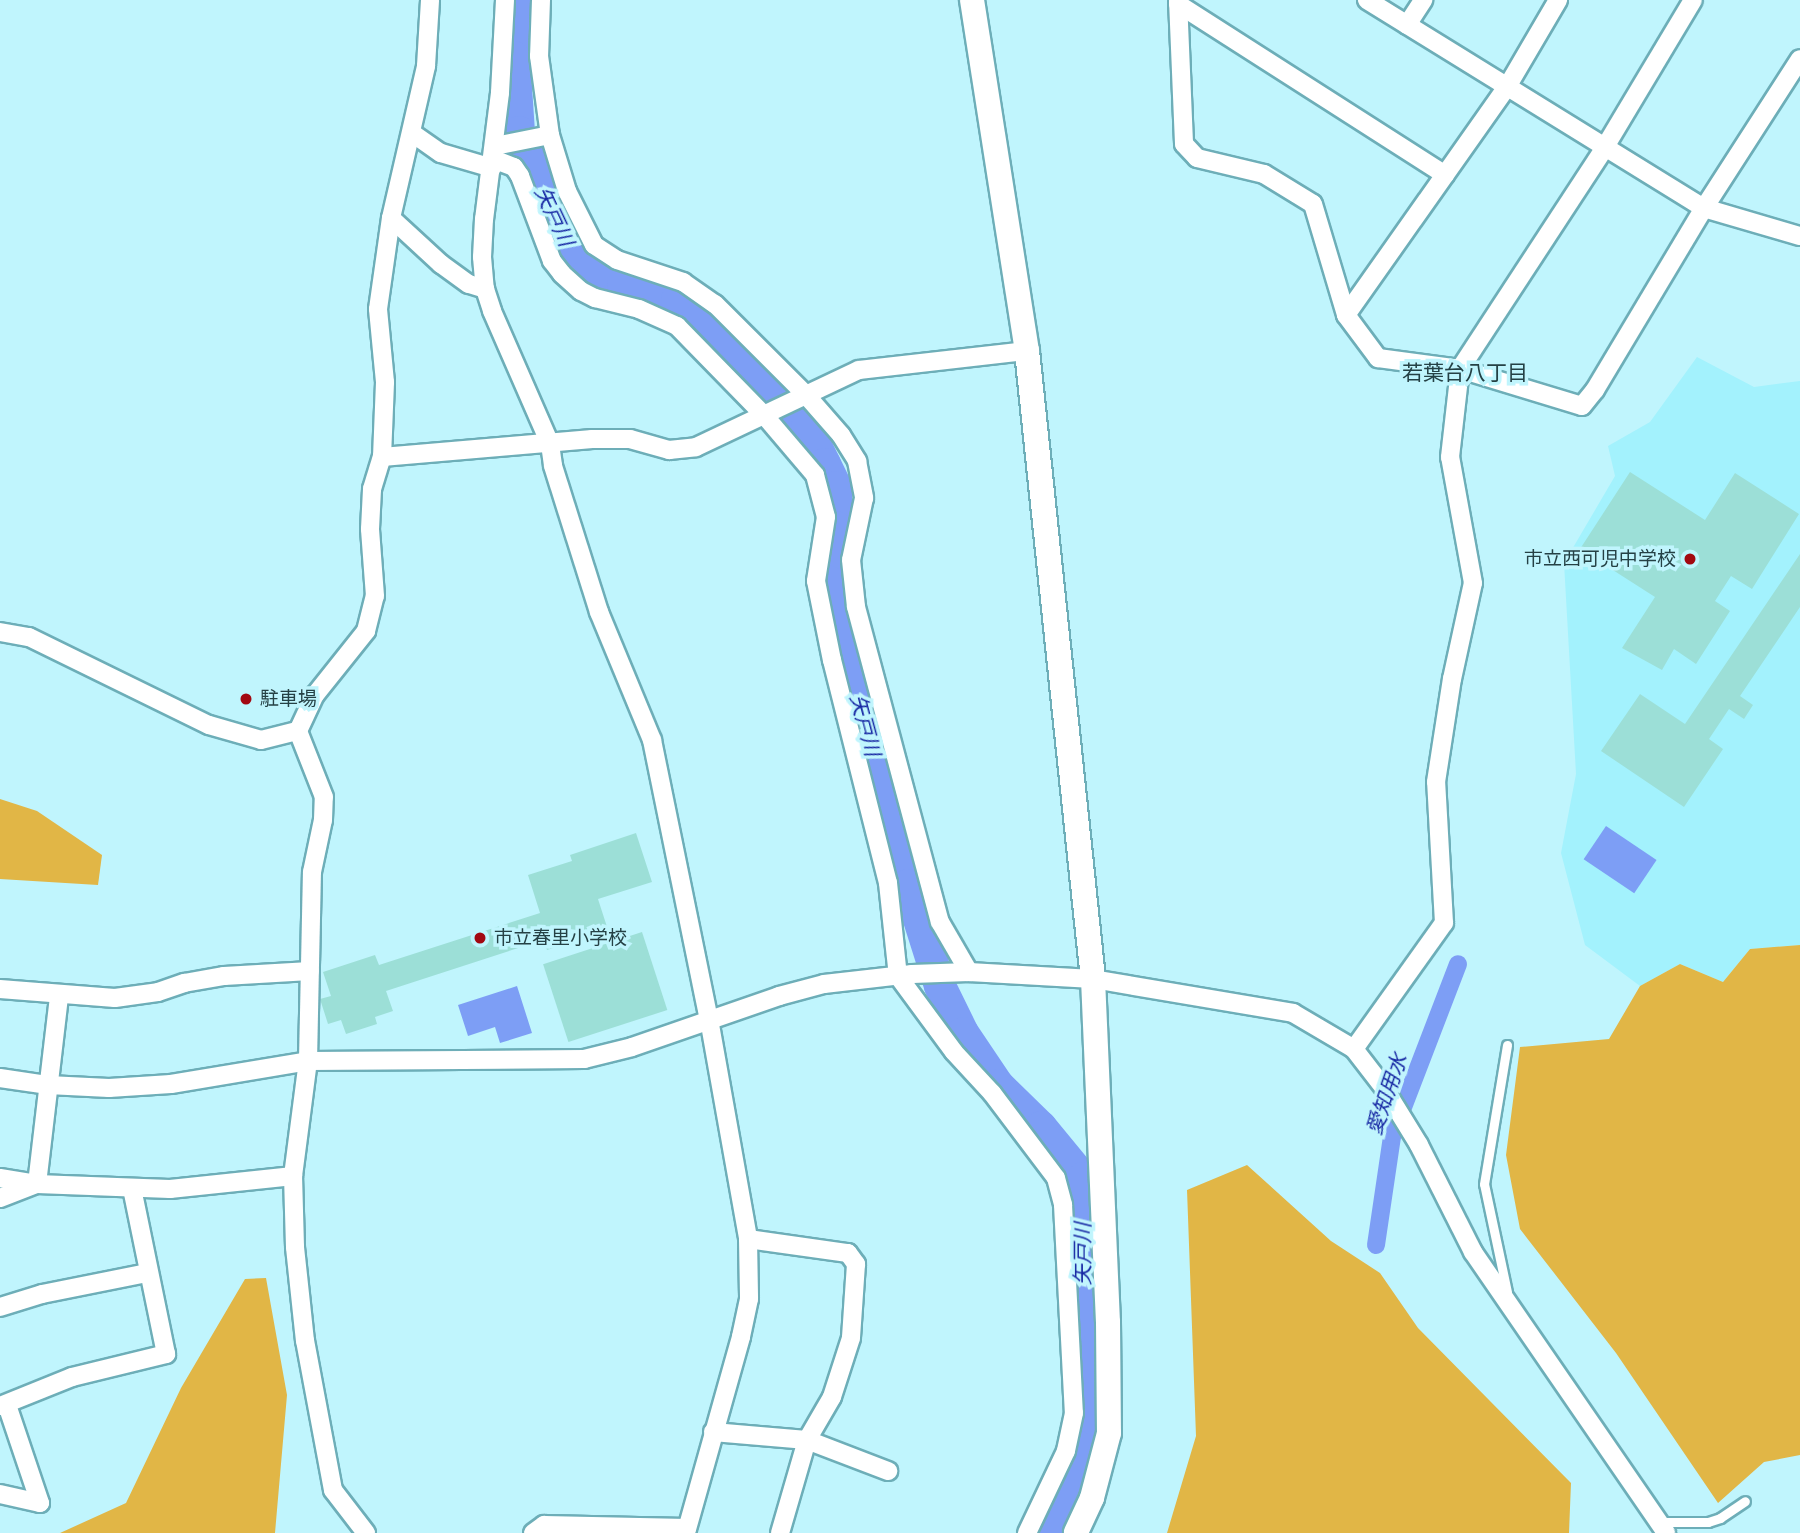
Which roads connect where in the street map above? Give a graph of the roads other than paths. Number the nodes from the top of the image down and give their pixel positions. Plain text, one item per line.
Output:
1 (430, 0) edge
2 (505, 0) edge
3 (541, 0) edge
4 (972, 0) edge
5 (1367, 0) edge
6 (1423, 0) edge
7 (1559, 0) edge
8 (1693, 0) edge
9 (1178, 2) edge
10 (1408, 25) junction
11 (1800, 59) edge
12 (1507, 87) junction
13 (412, 133) junction
14 (550, 135) junction
15 (1605, 147) junction
16 (493, 158) junction
17 (1445, 175) junction
18 (1704, 208) junction
19 (391, 218) junction
20 (1800, 236) edge
21 (485, 289) junction
22 (1346, 315) junction
23 (1027, 351) junction
24 (1460, 369) junction
25 (806, 395) junction
26 (764, 415) junction
27 (550, 444) junction
28 (382, 457) junction
29 (0, 632) edge
30 (298, 731) junction
31 (310, 971) junction
32 (970, 972) junction
33 (905, 975) junction
34 (1093, 979) junction
35 (0, 989) edge
36 (59, 996) junction
37 (709, 1019) junction
38 (1507, 1045) dead end
39 (1354, 1049) junction
40 (309, 1062) junction
41 (0, 1078) edge
42 (48, 1086) junction
43 (293, 1176) junction
44 (0, 1178) edge
45 (37, 1184) junction
46 (132, 1189) junction
47 (0, 1198) edge
48 (748, 1238) junction
49 (147, 1273) junction
50 (0, 1307) edge
51 (1511, 1311) junction
52 (4, 1405) edge
53 (713, 1433) junction
54 (807, 1440) junction
55 (888, 1471) dead end
56 (0, 1494) edge
57 (1745, 1501) dead end
58 (1662, 1527) edge
59 (687, 1531) edge
60 (366, 1533) edge
61 (533, 1533) edge
62 (780, 1533) edge
63 (1027, 1533) edge
64 (1076, 1533) edge

1 - 13 street
2 - 16 street
3 - 14 street
4 - 23 street
5 - 10 street
6 - 10 street
7 - 12 street
8 - 15 street
9 - 17 street
9 - 22 street
10 - 12 street
11 - 18 street
12 - 15 street
12 - 17 street
13 - 16 street
13 - 19 street
14 - 16 street
14 - 25 street
15 - 18 street
15 - 24 street
16 - 21 street
16 - 26 street
17 - 22 street
18 - 20 street
18 - 24 street
19 - 21 street
19 - 28 street
21 - 27 street
22 - 24 street
23 - 25 street
23 - 34 street
24 - 39 street
25 - 26 street
25 - 32 street
26 - 27 street
26 - 33 street
27 - 28 street
27 - 37 street
28 - 30 street
29 - 30 street
30 - 31 street
31 - 36 street
31 - 40 street
32 - 33 street
32 - 34 street
33 - 37 street
33 - 63 street
34 - 39 street
34 - 64 street
35 - 36 street
36 - 42 street
37 - 40 street
37 - 48 street
38 - 51 lane
39 - 51 street
40 - 42 street
40 - 43 street
41 - 42 street
42 - 45 street
43 - 46 street
43 - 60 street
44 - 45 street
45 - 46 street
45 - 47 street
46 - 49 street
48 - 53 street
48 - 54 street
49 - 50 street
49 - 52 street
51 - 58 street
52 - 56 street
53 - 54 street
53 - 59 street
54 - 55 street
54 - 62 street
57 - 58 lane
59 - 61 street

